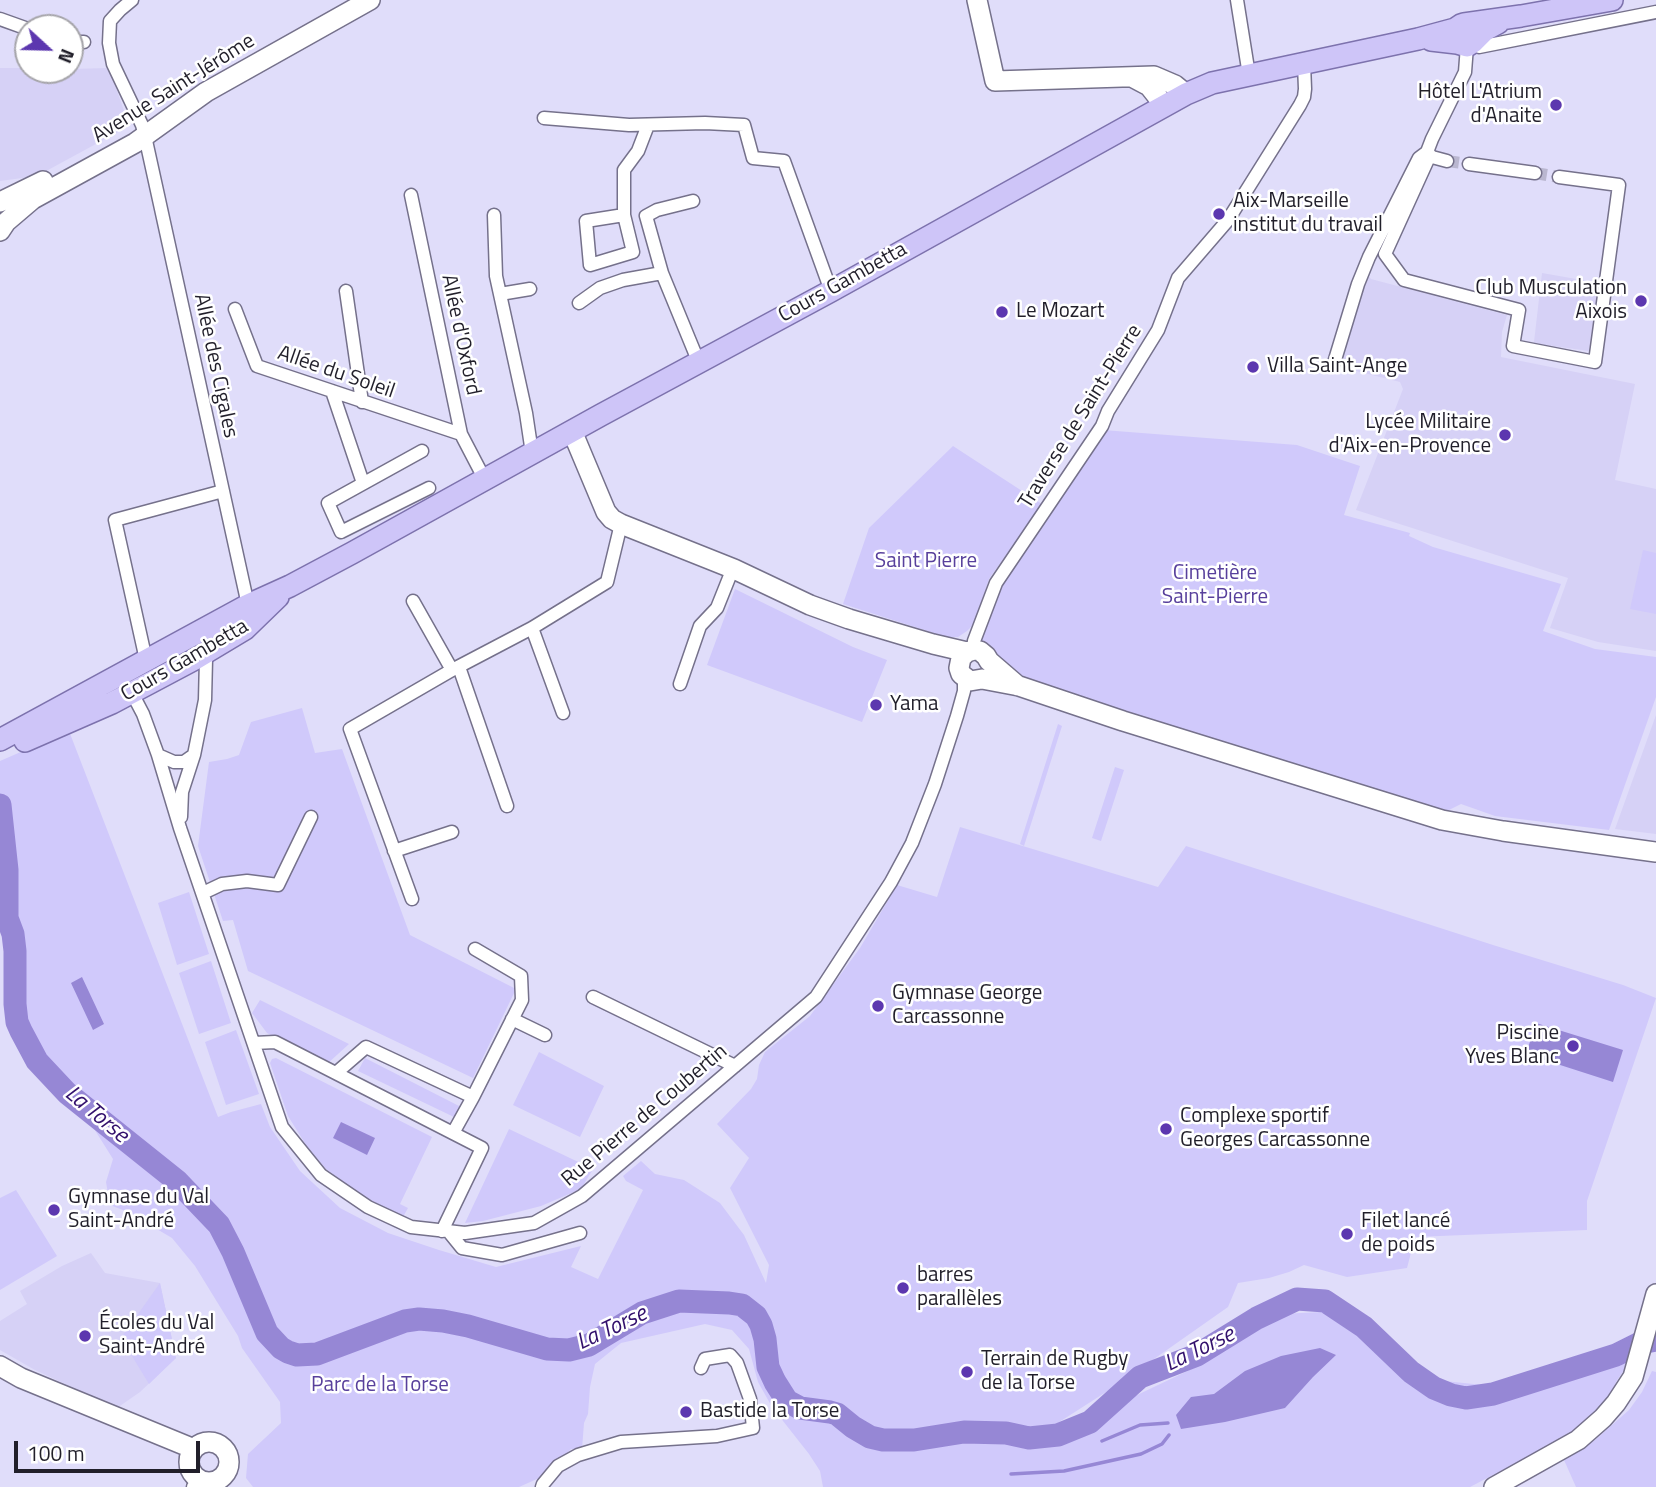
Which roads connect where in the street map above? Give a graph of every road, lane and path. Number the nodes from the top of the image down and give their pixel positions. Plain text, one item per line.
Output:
1 (132, 0) edge
2 (352, 0) edge
3 (370, 0) edge
4 (976, 0) edge
5 (1237, 0) edge
6 (1612, 0) edge
7 (1656, 12) edge
8 (1466, 38) junction
9 (1304, 64) junction
10 (1249, 75) junction
11 (1132, 77) junction
12 (1186, 94) junction
13 (1164, 105) junction
14 (544, 118) dead end
15 (648, 125) junction
16 (144, 130) junction
17 (1429, 153) junction
18 (1447, 161) tunnel mouth
19 (1469, 164) tunnel mouth
20 (1535, 173) tunnel mouth
21 (1559, 177) tunnel mouth
22 (411, 195) dead end
23 (694, 201) dead end
24 (0, 202) edge
25 (494, 215) dead end
26 (624, 215) junction
27 (2, 220) edge
28 (662, 273) junction
29 (530, 289) dead end
30 (346, 291) dead end
31 (831, 291) junction
32 (500, 294) junction
33 (579, 303) dead end
34 (236, 309) dead end
35 (699, 363) junction
36 (1335, 363) dead end
37 (332, 391) junction
38 (362, 402) junction
39 (572, 431) junction
40 (461, 434) junction
41 (422, 451) dead end
42 (533, 453) junction
43 (485, 480) junction
44 (363, 482) junction
45 (429, 488) dead end
46 (223, 491) junction
47 (621, 524) junction
48 (733, 568) junction
49 (413, 601) dead end
50 (251, 613) junction
51 (532, 628) junction
52 (213, 649) junction
53 (146, 660) junction
54 (455, 668) junction
55 (972, 669) junction
56 (680, 684) dead end
57 (132, 694) junction
58 (68, 712) junction
59 (563, 713) dead end
60 (4, 732) edge
61 (0, 754) edge
62 (158, 755) junction
63 (194, 755) junction
64 (508, 806) dead end
65 (311, 817) dead end
66 (180, 828) junction
67 (452, 832) dead end
68 (394, 851) junction
69 (1656, 852) edge
70 (203, 893) junction
71 (412, 899) dead end
72 (475, 949) dead end
73 (593, 997) dead end
74 (512, 1019) junction
75 (545, 1035) dead end
76 (254, 1042) junction
77 (735, 1066) junction
78 (336, 1073) junction
79 (473, 1097) junction
80 (453, 1133) junction
81 (445, 1231) junction
82 (579, 1233) dead end
83 (1656, 1294) edge
84 (0, 1366) edge
85 (701, 1368) dead end
86 (194, 1449) junction
87 (227, 1481) edge
88 (196, 1483) edge
89 (542, 1487) edge
90 (1494, 1487) edge

1 - 16 street, Allée des Cigales
2 - 16 street, Avenue Saint-Jérôme
3 - 16 street, Avenue Saint-Jérôme
4 - 11 street
5 - 10 street
6 - 8 main road, Cours Gambetta
7 - 8 street, Cours Gambetta
8 - 9 main road, Cours Gambetta
8 - 17 street
9 - 10 main road, Cours Gambetta
9 - 55 street, Traverse de Saint-Pierre
10 - 12 main road, Cours Gambetta
11 - 12 street
11 - 13 street
12 - 13 main road, Cours Gambetta
13 - 31 main road, Cours Gambetta
14 - 15 street
15 - 26 street
15 - 31 street
16 - 24 street, Avenue Saint-Jérôme
16 - 27 street, Avenue Saint-Jérôme
16 - 46 street, Allée des Cigales
17 - 18 street
17 - 21 street
17 - 36 street
19 - 20 street
22 - 40 street, Allée d'Oxford
23 - 28 street
25 - 32 street
26 - 26 street
28 - 33 street
28 - 35 street
29 - 32 street
30 - 38 street
31 - 35 main road, Cours Gambetta
32 - 42 street
34 - 37 street, Allée du Soleil
35 - 39 main road, Cours Gambetta
37 - 38 street, Allée du Soleil
37 - 44 street
38 - 40 street, Allée du Soleil
39 - 42 main road, Cours Gambetta
39 - 47 street
40 - 43 street, Allée d'Oxford
41 - 44 street
42 - 43 main road, Cours Gambetta
43 - 50 main road, Cours Gambetta
44 - 45 street
46 - 50 street, Allée des Cigales
46 - 53 street
47 - 48 street
47 - 51 street
48 - 55 street
48 - 56 street
49 - 54 street
50 - 52 main road, Cours Gambetta
50 - 53 main road, Cours Gambetta
51 - 54 street
51 - 59 street
52 - 57 main road, Cours Gambetta
52 - 63 street
53 - 58 main road, Cours Gambetta
54 - 64 street
54 - 68 street
55 - 69 street
55 - 77 street, Rue Pierre de Coubertin
57 - 58 main road, Cours Gambetta
57 - 62 street, Rue Pierre de Coubertin
58 - 60 main road, Cours Gambetta
58 - 61 main road, Cours Gambetta
62 - 63 street
62 - 66 street, Rue Pierre de Coubertin
63 - 66 street
65 - 70 street
66 - 70 street, Rue Pierre de Coubertin
67 - 68 street
68 - 71 street
70 - 76 street, Rue Pierre de Coubertin
72 - 74 street
73 - 77 street
74 - 75 street
74 - 79 street
76 - 78 street
76 - 81 street, Rue Pierre de Coubertin
77 - 81 street, Rue Pierre de Coubertin
78 - 79 street
78 - 80 street
79 - 80 street
80 - 81 street
81 - 82 street
83 - 90 street
84 - 86 street
85 - 89 street
86 - 87 street
86 - 88 street
87 - 88 street

